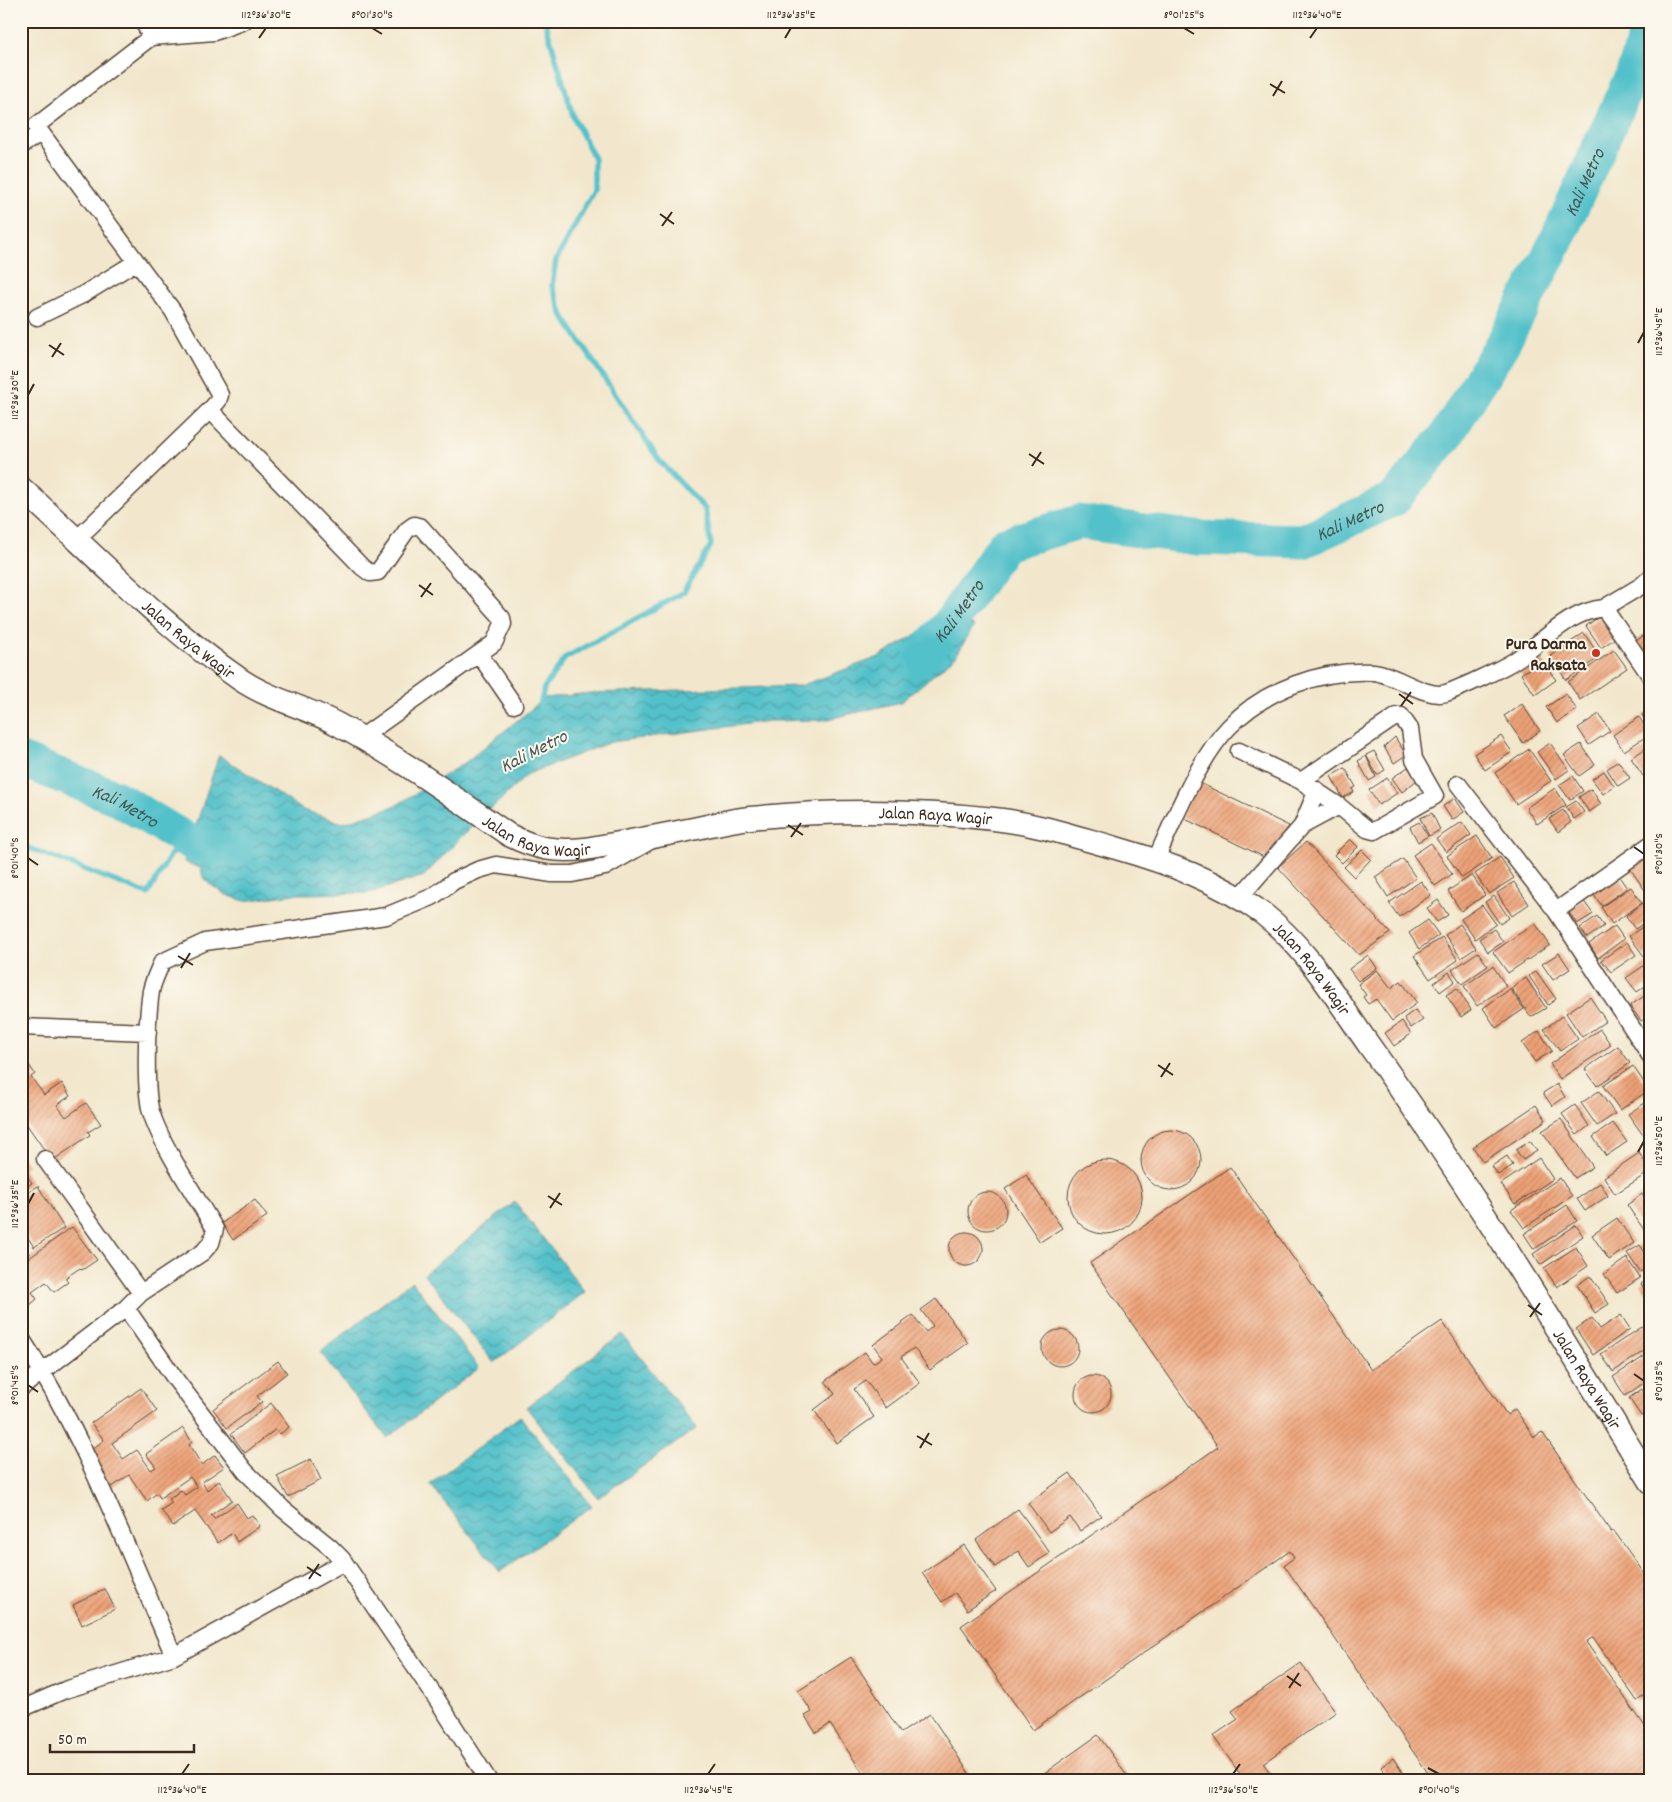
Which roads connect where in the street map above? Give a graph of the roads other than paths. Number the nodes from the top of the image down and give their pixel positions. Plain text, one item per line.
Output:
1 (143, 21) edge
2 (244, 21) edge
3 (152, 37) junction
4 (40, 133) junction
5 (21, 146) edge
6 (136, 262) junction
7 (37, 318) dead end
8 (210, 410) junction
9 (21, 488) edge
10 (77, 539) junction
11 (1651, 577) edge
12 (1604, 608) junction
13 (479, 654) junction
14 (1651, 677) edge
15 (514, 704) dead end
16 (362, 737) junction
17 (1239, 751) dead end
18 (1301, 781) junction
19 (1458, 784) dead end
20 (1316, 790) junction
21 (1339, 806) junction
22 (1302, 826) junction
23 (658, 836) junction
24 (1651, 844) edge
25 (1156, 859) junction
26 (1239, 898) junction
27 (1556, 911) junction
28 (21, 1027) edge
29 (148, 1032) junction
30 (1651, 1057) edge
31 (45, 1160) dead end
32 (141, 1293) junction
33 (126, 1308) junction
34 (21, 1338) edge
35 (43, 1372) junction
36 (21, 1388) edge
37 (1651, 1482) edge
38 (344, 1562) junction
39 (174, 1656) junction
40 (21, 1708) edge
41 (489, 1781) edge

1 - 3 street
2 - 3 street
3 - 4 street
4 - 5 street
4 - 6 street
6 - 7 street
6 - 8 street
8 - 10 street
8 - 13 street
9 - 10 main road, Jalan Raya Wagir
10 - 16 main road, Jalan Raya Wagir
11 - 12 street
12 - 14 street
12 - 25 street
13 - 15 street
13 - 16 street
16 - 23 main road, Jalan Raya Wagir
17 - 18 street
18 - 20 street
18 - 21 street
19 - 27 street
20 - 21 street
20 - 22 street
21 - 22 street
22 - 26 street
23 - 25 main road, Jalan Raya Wagir
23 - 29 street
24 - 27 street
25 - 26 main road, Jalan Raya Wagir
26 - 37 main road, Jalan Raya Wagir
27 - 30 street
28 - 29 street
29 - 32 street
31 - 32 street
32 - 33 street
33 - 35 street
33 - 38 street
34 - 35 street
35 - 36 street
35 - 39 street
38 - 39 street
38 - 41 street
39 - 40 street

